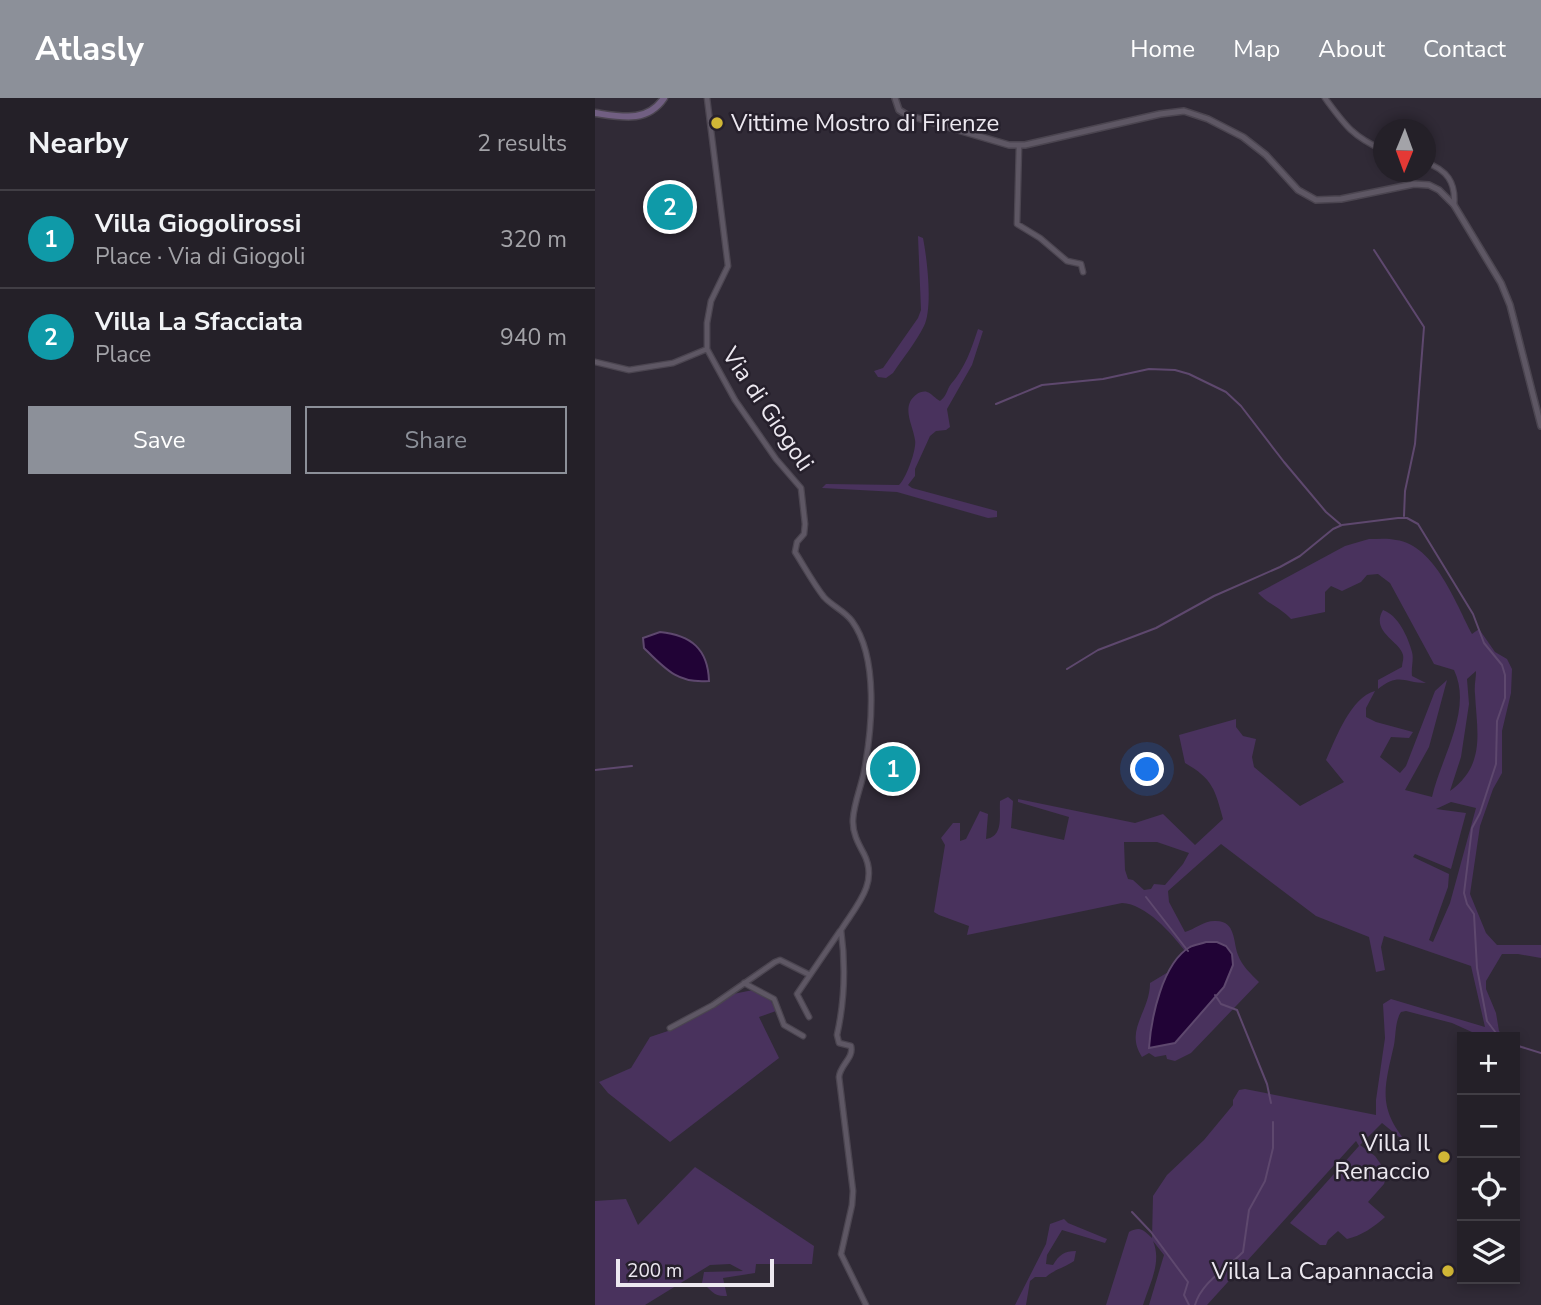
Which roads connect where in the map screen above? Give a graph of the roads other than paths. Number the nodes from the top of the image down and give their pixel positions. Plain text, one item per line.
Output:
1 (664, 98) edge
2 (707, 98) edge
3 (895, 98) edge
4 (1325, 98) edge
5 (595, 113) edge
6 (1373, 145) edge
7 (1019, 146) junction
8 (1436, 168) edge
9 (1454, 205) junction
10 (1083, 272) dead end
11 (706, 349) junction
12 (595, 362) edge
13 (1541, 426) edge
14 (841, 930) junction
15 (810, 975) junction
16 (744, 983) junction
17 (809, 1017) dead end
18 (670, 1028) dead end
19 (803, 1036) dead end
20 (866, 1305) edge

1 - 5 main road
2 - 11 street, Via di Giogoli
3 - 7 street
4 - 6 street
7 - 9 street
7 - 10 street
8 - 9 street
9 - 13 street
11 - 12 street, Via di Giogoli
11 - 14 street, Via di Giogoli
14 - 15 street
14 - 20 street
15 - 16 street
15 - 17 street
16 - 18 street
16 - 19 street

